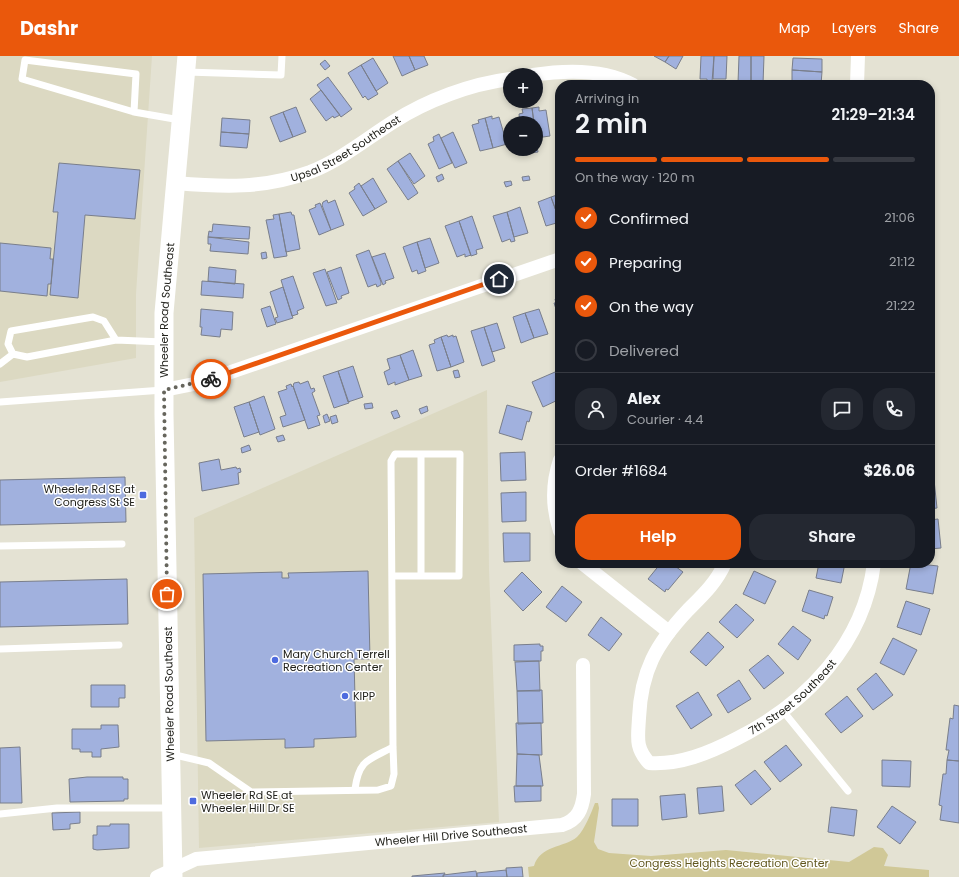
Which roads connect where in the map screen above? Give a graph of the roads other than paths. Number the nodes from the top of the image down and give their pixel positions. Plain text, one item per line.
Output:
1 (282, 56) edge
2 (858, 56) edge
3 (186, 64) edge
4 (543, 74) edge
5 (503, 80) edge
6 (622, 80) edge
7 (857, 80) edge
8 (134, 112) junction
9 (180, 120) junction
10 (174, 183) junction
11 (555, 261) edge
12 (116, 340) junction
13 (163, 342) junction
14 (13, 354) junction
15 (0, 364) edge
16 (164, 390) junction
17 (0, 402) edge
18 (421, 454) junction
19 (555, 488) edge
20 (555, 506) edge
21 (122, 544) dead end
22 (0, 546) edge
23 (588, 568) edge
24 (722, 568) edge
25 (873, 568) edge
26 (392, 576) junction
27 (422, 576) junction
28 (669, 632) junction
29 (119, 645) dead end
30 (0, 649) edge
31 (583, 665) dead end
32 (783, 711) junction
33 (393, 747) junction
34 (171, 754) junction
35 (355, 789) junction
36 (848, 791) dead end
37 (172, 808) junction
38 (0, 814) edge
39 (168, 875) edge

1 - 3 lane
2 - 7 street
3 - 9 main road, Wheeler Road Southeast
4 - 6 street
5 - 10 street, Upsal Street Southeast
8 - 8 lane
8 - 9 lane
9 - 10 main road, Wheeler Road Southeast
10 - 13 main road, Wheeler Road Southeast
11 - 16 street
12 - 13 lane
12 - 14 lane
12 - 14 lane
13 - 16 main road, Wheeler Road Southeast
14 - 15 lane
16 - 17 lane
16 - 34 main road, Wheeler Road Southeast
18 - 26 lane
18 - 27 lane
18 - 27 lane
19 - 20 street
21 - 22 lane
23 - 28 street
24 - 28 street
25 - 32 street, 7th Street Southeast
26 - 27 lane
26 - 33 lane
28 - 32 street, 7th Street Southeast
29 - 30 lane
31 - 39 street, Wheeler Hill Drive Southeast
32 - 36 lane
33 - 35 lane
33 - 35 lane
34 - 35 lane
34 - 37 main road, Wheeler Road Southeast
37 - 38 lane
37 - 39 main road, Wheeler Road Southeast

